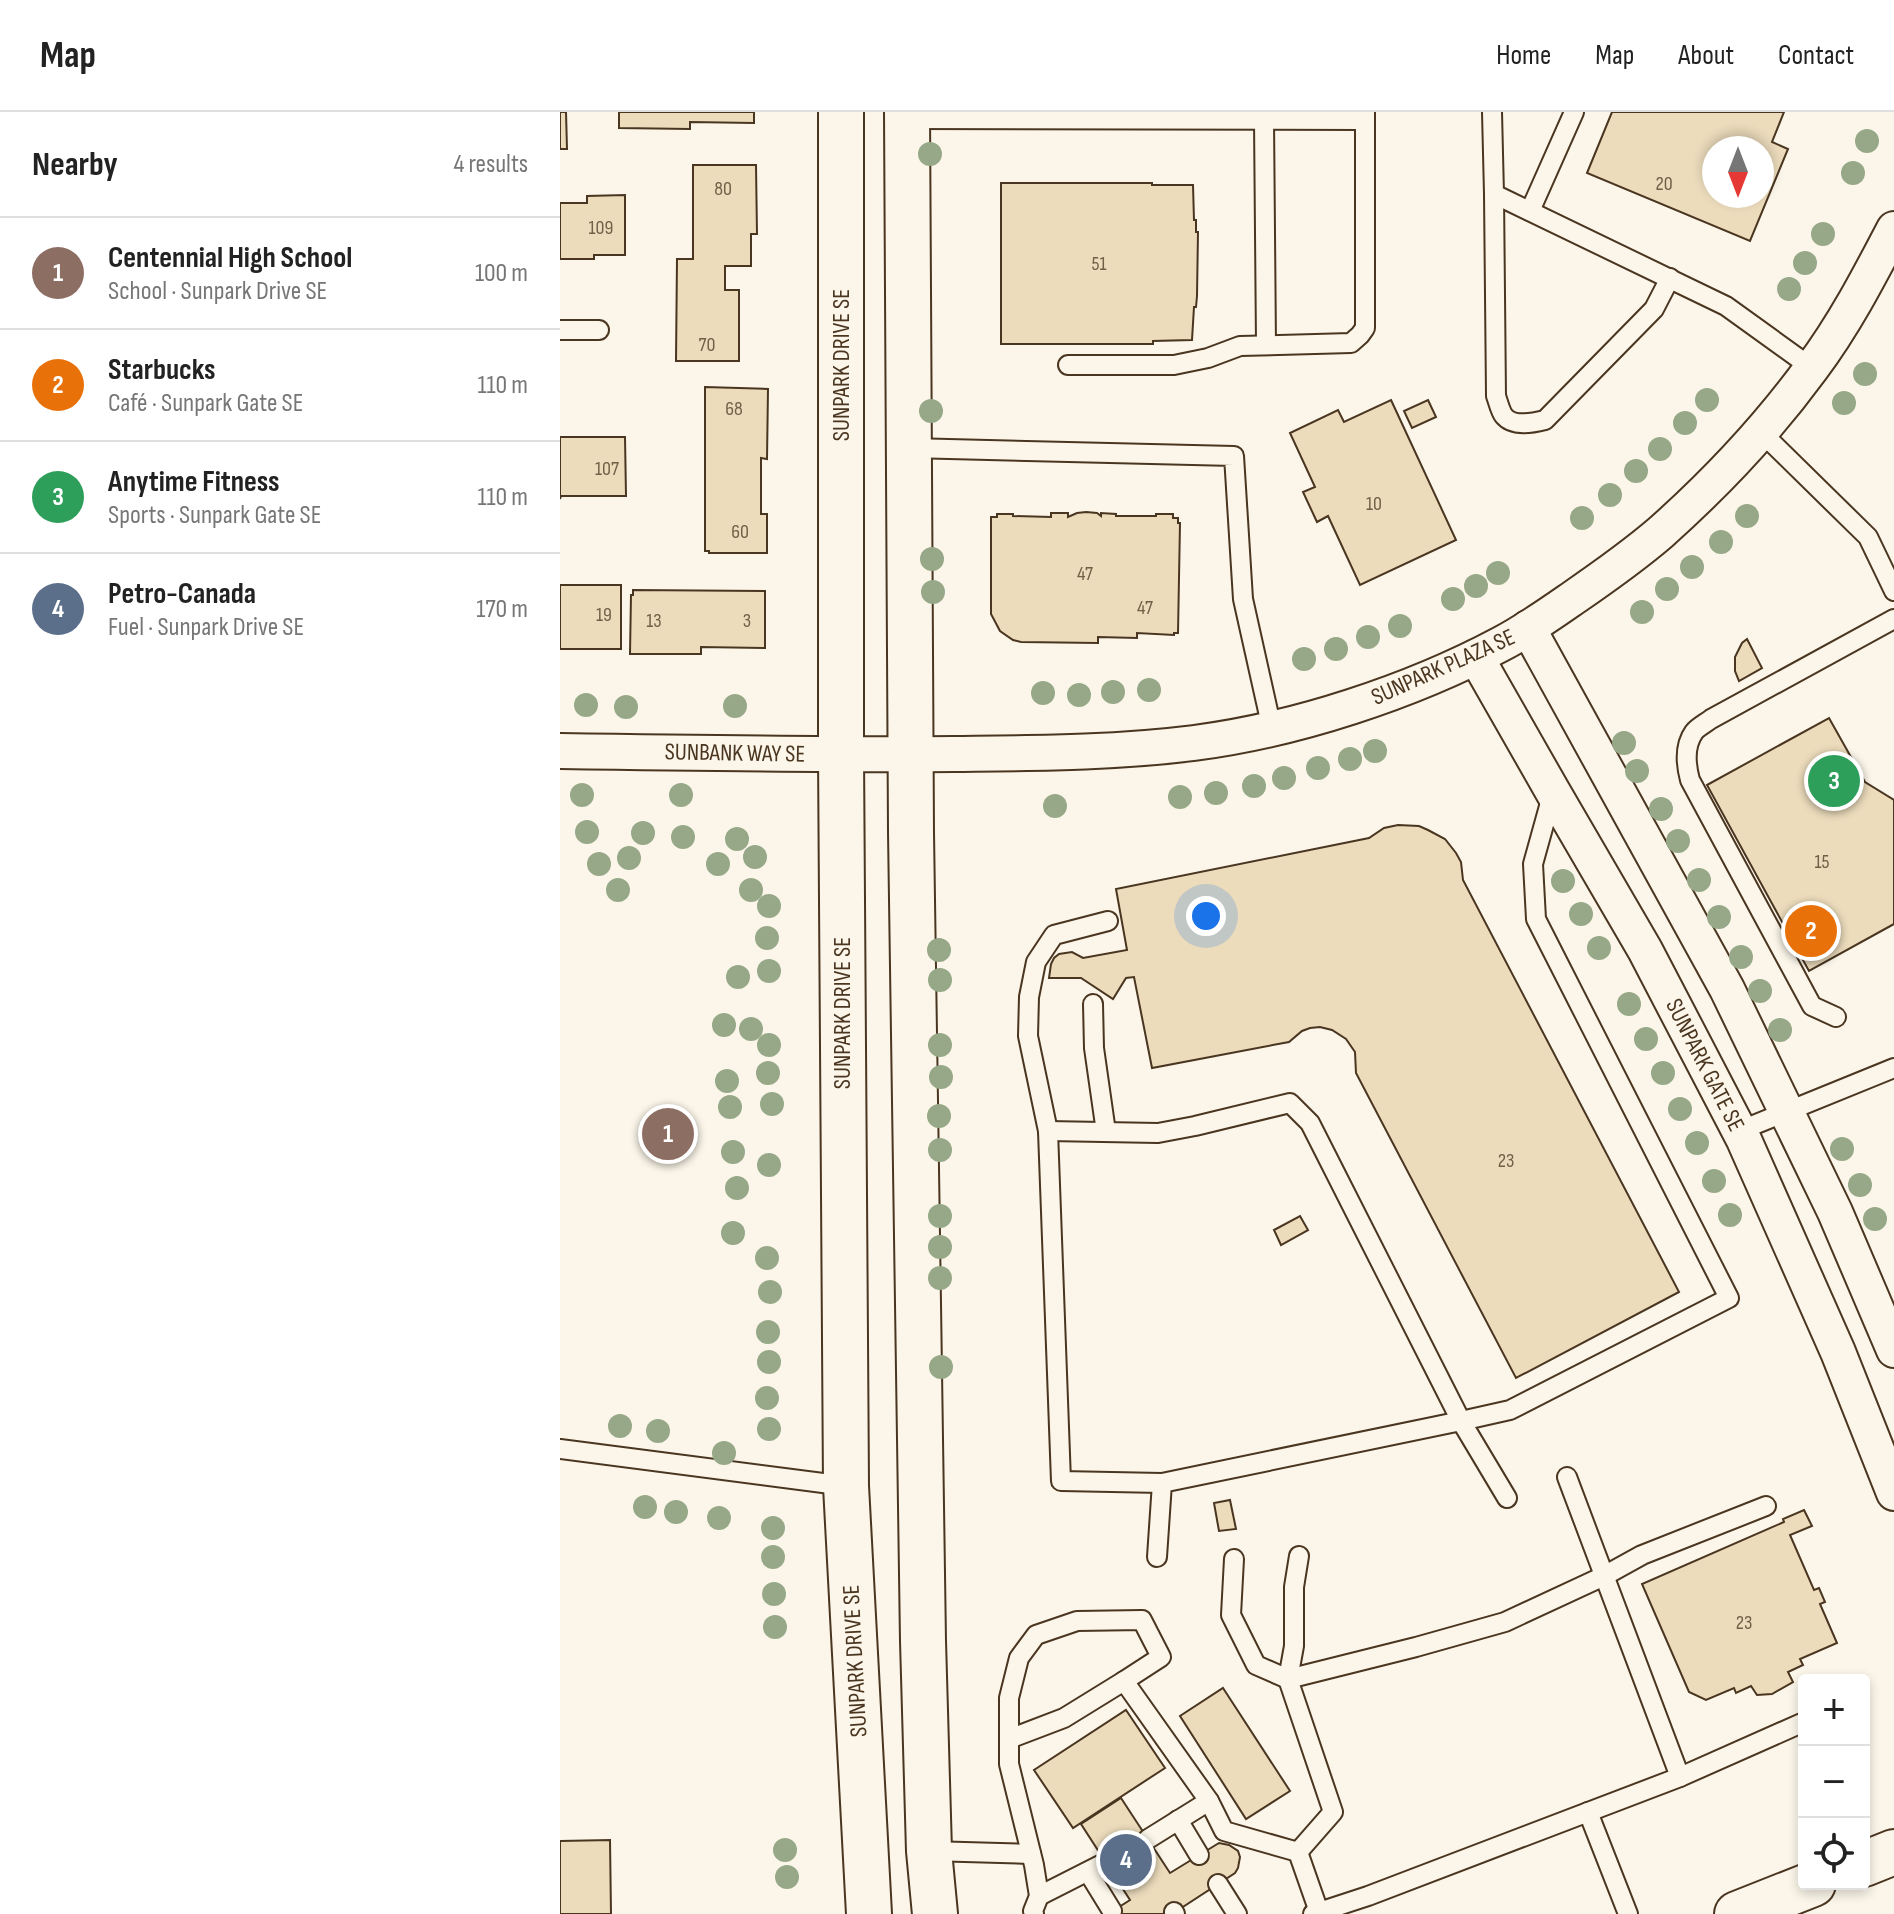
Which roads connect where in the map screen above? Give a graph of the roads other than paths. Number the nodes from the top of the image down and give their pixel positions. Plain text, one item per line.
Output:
1 (841, 112) edge
2 (1492, 112) edge
3 (1574, 112) edge
4 (907, 116) edge
5 (1365, 116) edge
6 (1264, 120) junction
7 (1494, 194) junction
8 (1530, 211) junction
9 (1894, 229) edge
10 (1670, 278) junction
11 (560, 330) edge
12 (599, 330) dead end
13 (1266, 345) junction
14 (1068, 365) dead end
15 (1812, 368) junction
16 (1761, 432) junction
17 (908, 448) junction
18 (1894, 591) edge
19 (1894, 619) edge
20 (1528, 628) junction
21 (1476, 657) junction
22 (1272, 729) junction
23 (560, 751) edge
24 (841, 754) junction
25 (910, 754) junction
26 (1553, 792) junction
27 (1108, 921) dead end
28 (1093, 1004) dead end
29 (1836, 1017) dead end
30 (1894, 1068) edge
31 (1787, 1112) junction
32 (1048, 1131) junction
33 (1739, 1131) junction
34 (1106, 1132) junction
35 (1894, 1350) edge
36 (1461, 1421) junction
37 (560, 1449) edge
38 (1567, 1477) dead end
39 (1162, 1483) junction
40 (846, 1486) junction
41 (1894, 1493) edge
42 (1507, 1498) dead end
43 (1766, 1506) dead end
44 (1299, 1556) dead end
45 (1157, 1557) dead end
46 (1234, 1559) dead end
47 (1604, 1576) junction
48 (1288, 1679) junction
49 (1124, 1681) junction
50 (1798, 1725) edge
51 (1009, 1739) junction
52 (1680, 1777) junction
53 (1209, 1801) junction
54 (1588, 1812) junction
55 (1178, 1820) junction
56 (1148, 1839) dead end
57 (929, 1851) junction
58 (1298, 1852) junction
59 (1894, 1852) edge
60 (1031, 1854) junction
61 (1199, 1855) dead end
62 (1106, 1862) dead end
63 (1870, 1862) edge
64 (1088, 1872) junction
65 (1218, 1884) dead end
66 (1798, 1890) edge
67 (1036, 1905) edge
68 (1112, 1911) dead end
69 (1316, 1913) edge
70 (869, 1914) edge
71 (935, 1914) edge
72 (1237, 1914) edge
73 (1628, 1914) edge
74 (1737, 1914) edge

1 - 24 street, SUNPARK DRIVE SE
2 - 7 lane
3 - 8 lane
4 - 6 lane
4 - 17 street
5 - 6 lane
5 - 13 lane
6 - 13 lane
7 - 8 lane
7 - 10 lane
8 - 10 lane
9 - 15 street, SUNPARK PLAZA SE
10 - 15 lane
11 - 12 lane
13 - 14 lane
15 - 16 street, SUNPARK PLAZA SE
16 - 18 lane
16 - 20 street, SUNPARK PLAZA SE
17 - 22 lane
17 - 25 street
19 - 29 lane
20 - 21 street, SUNPARK PLAZA SE
20 - 31 street
21 - 22 street, SUNPARK PLAZA SE
21 - 26 street, SUNPARK GATE SE
22 - 25 street, SUNPARK PLAZA SE
23 - 24 street, SUNBANK WAY SE
24 - 25 street, SUNBANK WAY SE
24 - 40 street, SUNPARK DRIVE SE
25 - 57 street
26 - 33 street, SUNPARK GATE SE
26 - 36 lane
27 - 32 lane
28 - 34 lane
30 - 31 lane
31 - 33 lane
31 - 35 street
32 - 34 lane
32 - 39 lane
33 - 41 street, SUNPARK GATE SE
34 - 36 lane
36 - 39 lane
36 - 42 lane
37 - 40 lane
38 - 47 lane
39 - 45 lane
40 - 70 street, SUNPARK DRIVE SE
43 - 47 lane
44 - 48 lane
46 - 48 lane
47 - 48 lane
47 - 52 lane
48 - 58 lane
49 - 51 lane
49 - 51 lane
49 - 53 lane
50 - 52 lane
51 - 60 lane
52 - 54 lane
53 - 55 lane
53 - 58 lane
54 - 69 lane
54 - 73 lane
55 - 56 lane
55 - 61 lane
57 - 60 lane
57 - 71 street
58 - 69 lane
59 - 63 street
60 - 67 lane
62 - 64 lane
64 - 67 lane
64 - 68 lane
65 - 72 lane
66 - 74 street

